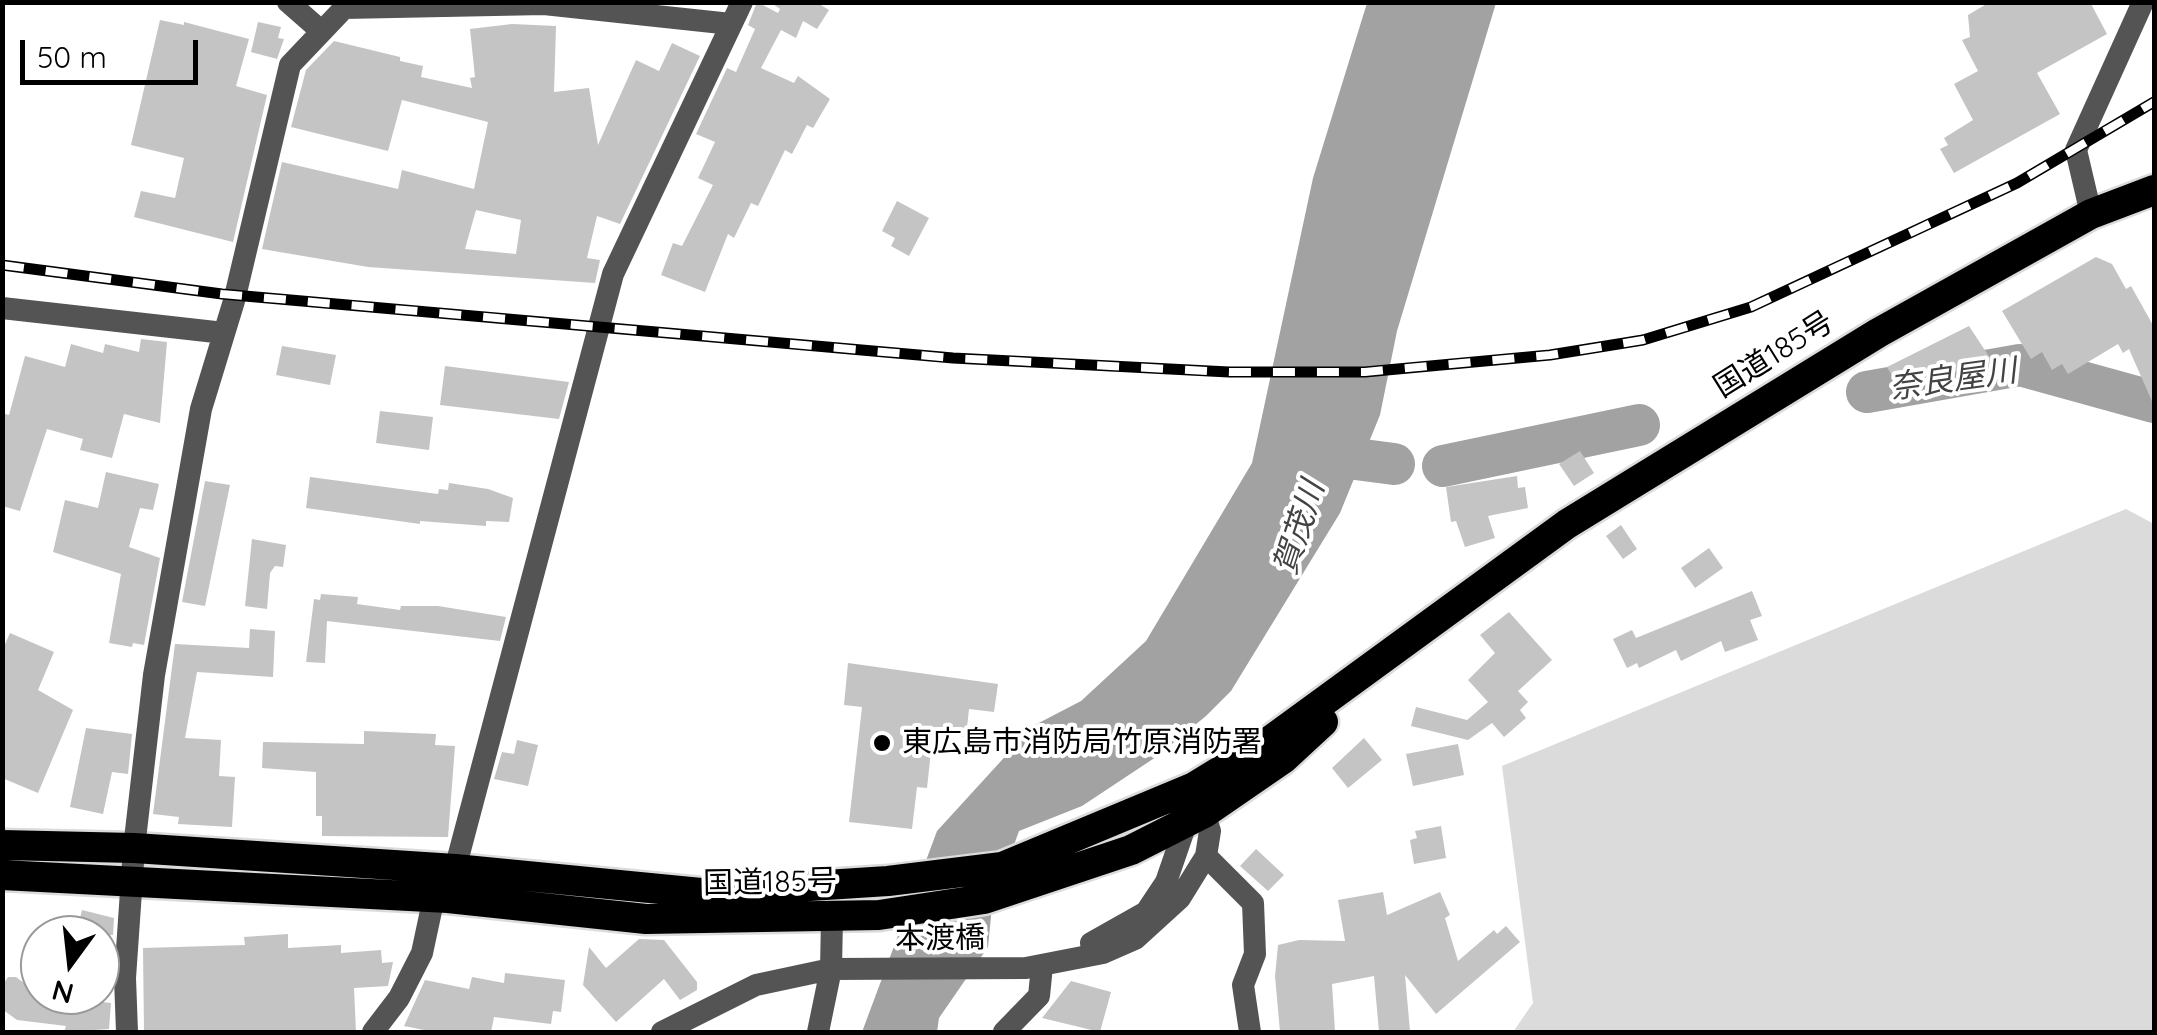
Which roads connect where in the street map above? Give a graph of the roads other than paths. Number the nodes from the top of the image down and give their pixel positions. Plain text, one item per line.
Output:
1 (288, 2) edge
2 (742, 2) edge
3 (2138, 4) edge
4 (347, 5) edge
5 (731, 24) junction
6 (320, 30) junction
7 (2154, 190) edge
8 (2091, 214) junction
9 (2, 308) edge
10 (224, 333) junction
11 (1185, 805) junction
12 (2, 845) edge
13 (134, 848) junction
14 (1206, 856) junction
15 (455, 869) junction
16 (2, 875) edge
17 (134, 879) junction
18 (434, 897) junction
19 (832, 918) junction
20 (1034, 967) junction
21 (842, 969) junction
22 (127, 1032) edge
23 (373, 1032) edge
24 (662, 1032) edge
25 (818, 1032) edge
26 (1004, 1032) edge
27 (1250, 1032) edge

1 - 6 street
2 - 5 street
3 - 8 street
4 - 5 street
4 - 6 street
5 - 15 street
6 - 10 street
7 - 8 highway, 国道185号
8 - 11 highway, 国道185号
9 - 10 street
10 - 13 street
11 - 14 street
11 - 15 highway, 国道185号
11 - 19 highway, 国道185号
11 - 20 street
12 - 13 highway, 国道185号
13 - 15 highway, 国道185号
13 - 17 street
14 - 20 street
14 - 27 street
15 - 18 street
16 - 17 highway, 国道185号
17 - 18 highway, 国道185号
17 - 22 street
18 - 19 highway, 国道185号
18 - 23 street
19 - 21 street
20 - 21 street, 本渡橋
20 - 26 street
21 - 24 street, 本渡橋
21 - 25 street

